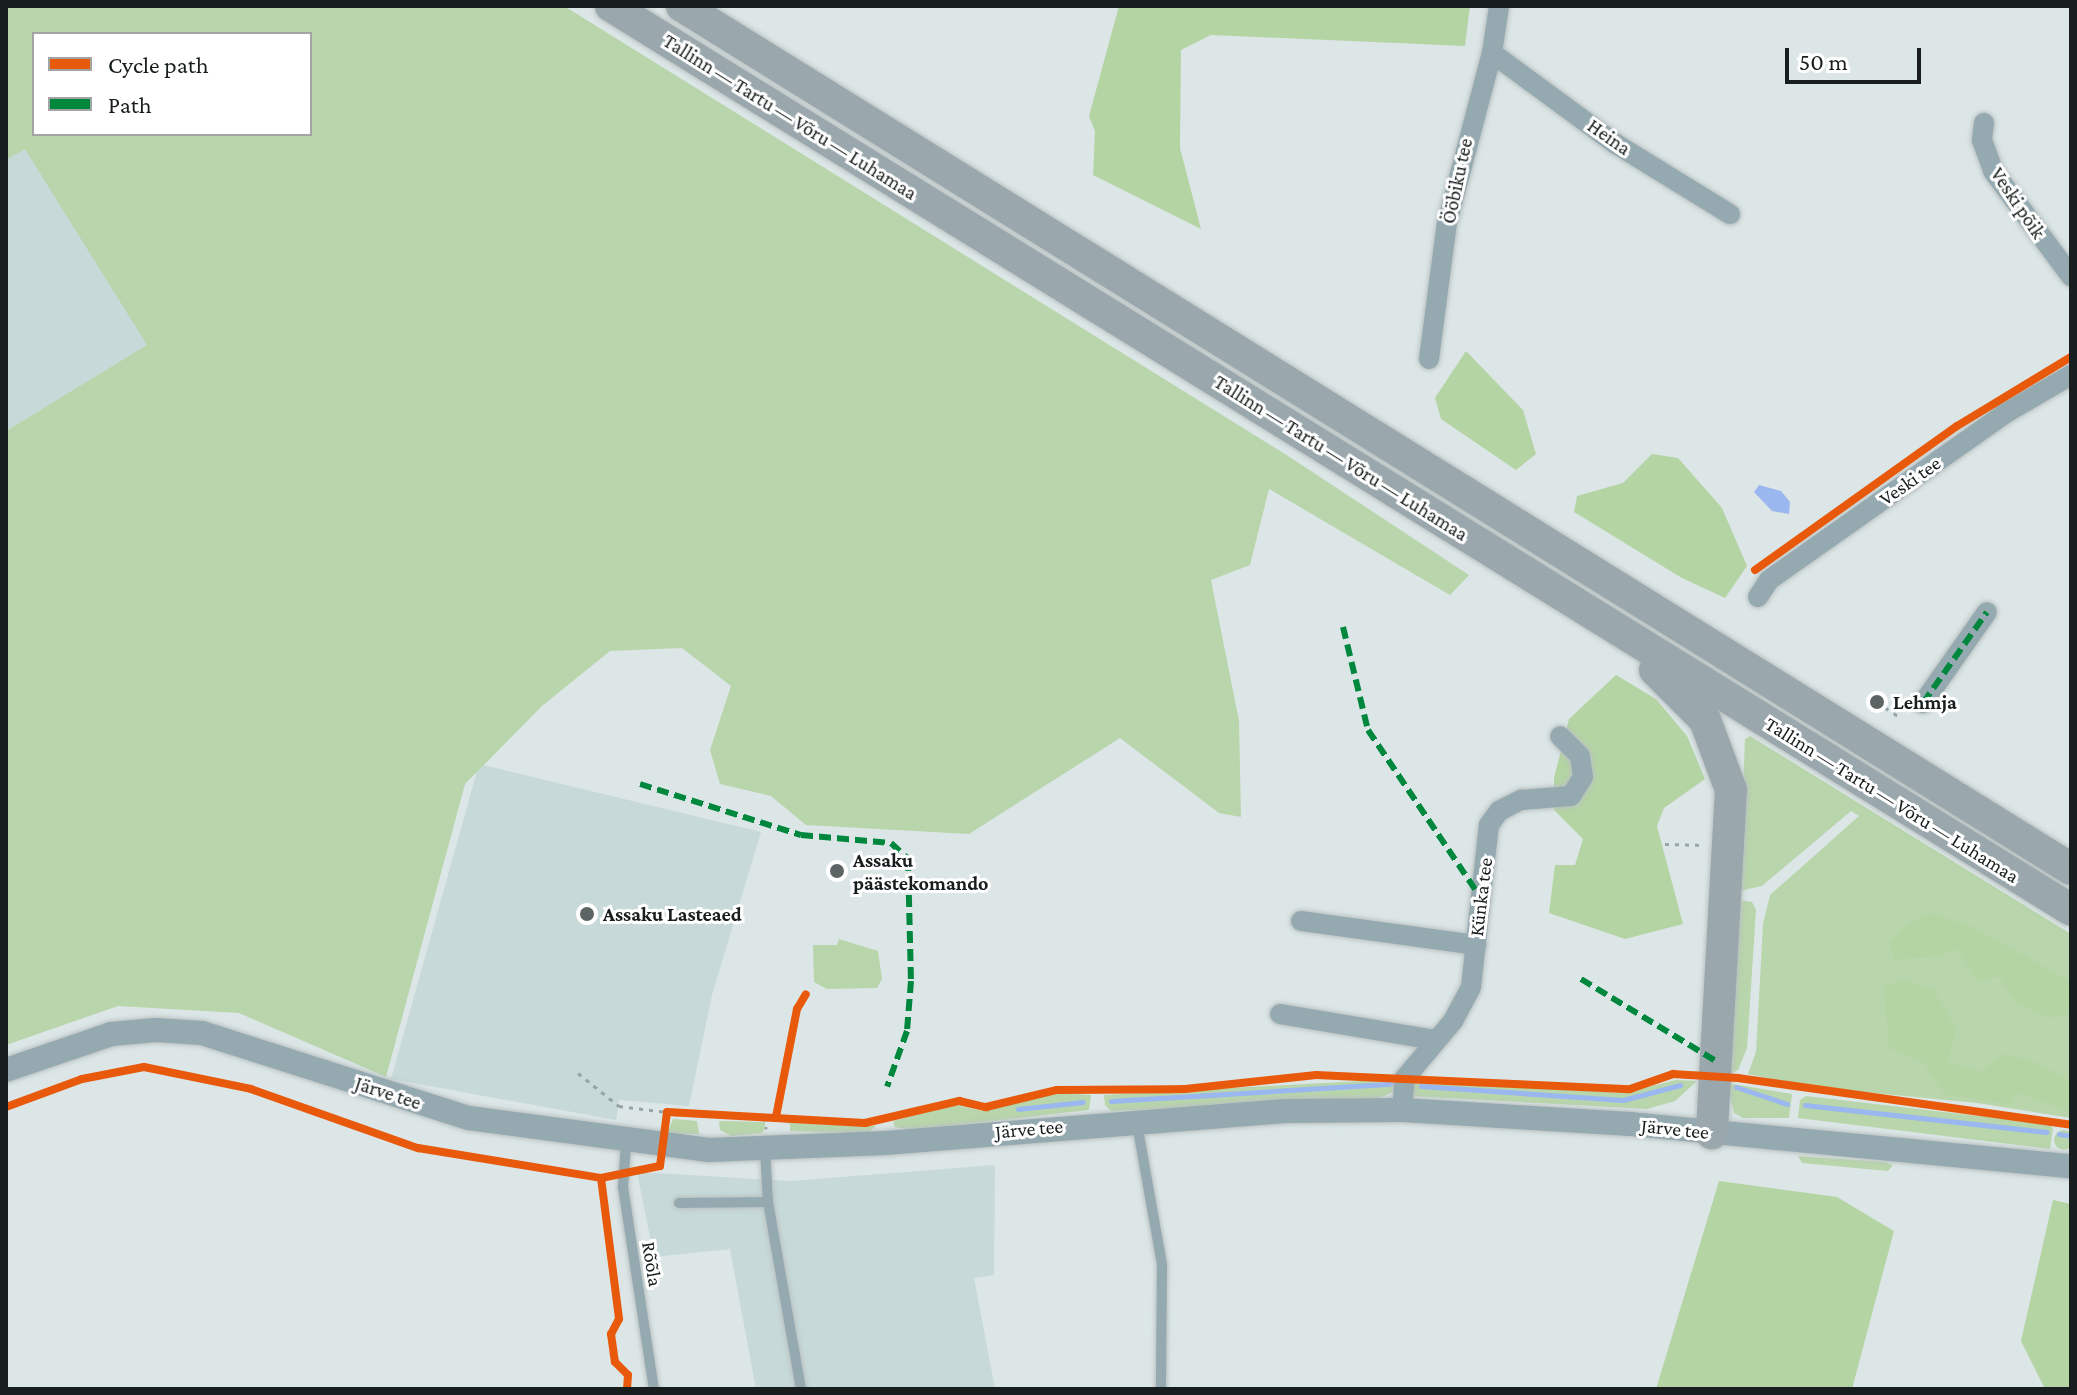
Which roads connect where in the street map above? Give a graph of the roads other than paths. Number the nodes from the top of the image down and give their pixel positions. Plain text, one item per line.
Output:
1 (611, 6) edge
2 (682, 6) edge
3 (1499, 6) edge
4 (1492, 53) junction
5 (1984, 123) dead end
6 (1730, 214) dead end
7 (2071, 276) edge
8 (1429, 359) dead end
9 (2071, 375) edge
10 (1758, 597) dead end
11 (1580, 607) junction
12 (1987, 612) dead end
13 (1923, 703) dead end
14 (1560, 736) dead end
15 (2071, 869) edge
16 (2071, 910) edge
17 (1301, 921) dead end
18 (1476, 945) junction
19 (1280, 1014) dead end
20 (1435, 1040) junction
21 (6, 1070) edge
22 (1402, 1110) junction
23 (1136, 1122) junction
24 (1712, 1133) junction
25 (626, 1143) junction
26 (765, 1149) junction
27 (2071, 1166) edge
28 (768, 1202) junction
29 (679, 1203) dead end
30 (654, 1389) edge
31 (801, 1389) edge
32 (1161, 1389) edge

1 - 11 highway, Tallinn — Tartu — Võru — Luhamaa
2 - 15 highway, Tallinn — Tartu — Võru — Luhamaa
3 - 4 street, Ööbiku tee
4 - 6 street, Heina
4 - 8 street, Ööbiku tee
5 - 7 street, Veski põik
9 - 10 street, Veski tee
11 - 16 highway, Tallinn — Tartu — Võru — Luhamaa
11 - 24 highway
12 - 13 street
14 - 18 street, Künka tee
17 - 18 street
18 - 20 street, Künka tee
19 - 20 street
20 - 22 street, Künka tee
21 - 25 street, Järve tee
22 - 23 street, Järve tee
22 - 24 street, Järve tee
23 - 26 street, Järve tee
23 - 32 lane
24 - 27 street, Järve tee
25 - 26 street, Järve tee
25 - 30 lane, Rõõla
26 - 28 lane
28 - 29 lane
28 - 31 lane

